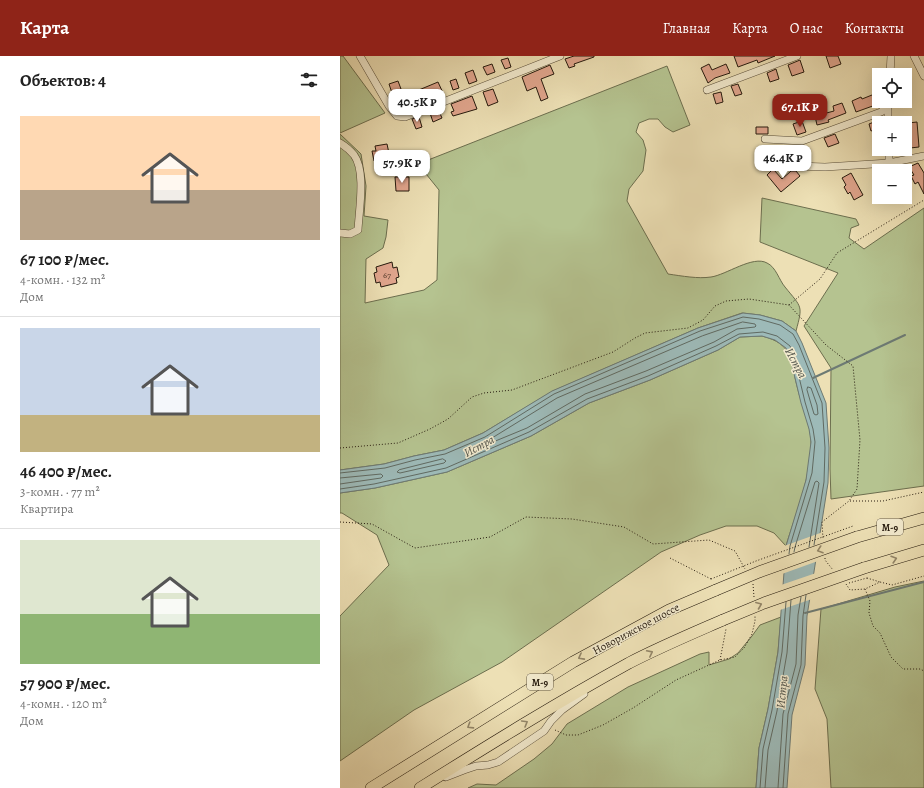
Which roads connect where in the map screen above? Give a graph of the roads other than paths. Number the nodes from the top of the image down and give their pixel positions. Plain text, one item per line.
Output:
1 (360, 56) edge
2 (560, 56) edge
3 (796, 56) edge
4 (891, 56) edge
5 (914, 56) edge
6 (890, 68) edge
7 (924, 76) edge
8 (707, 90) dead end
9 (884, 108) edge
10 (765, 139) dead end
11 (340, 142) edge
12 (889, 156) edge
13 (924, 156) edge
14 (889, 163) junction
15 (769, 165) dead end
16 (340, 234) edge
17 (924, 518) edge
18 (924, 550) edge
19 (629, 664) junction
20 (371, 788) edge
21 (420, 788) edge
22 (424, 788) edge

1 - 2 street
3 - 8 street
4 - 6 street
5 - 7 street
9 - 10 street
11 - 16 street
12 - 14 street
13 - 14 street
14 - 15 street
17 -> 20 highway, Новорижское шоссе / М-9, bridge
19 -> 18 highway, М-9, bridge
21 -> 19 highway, М-9
19 - 22 street

